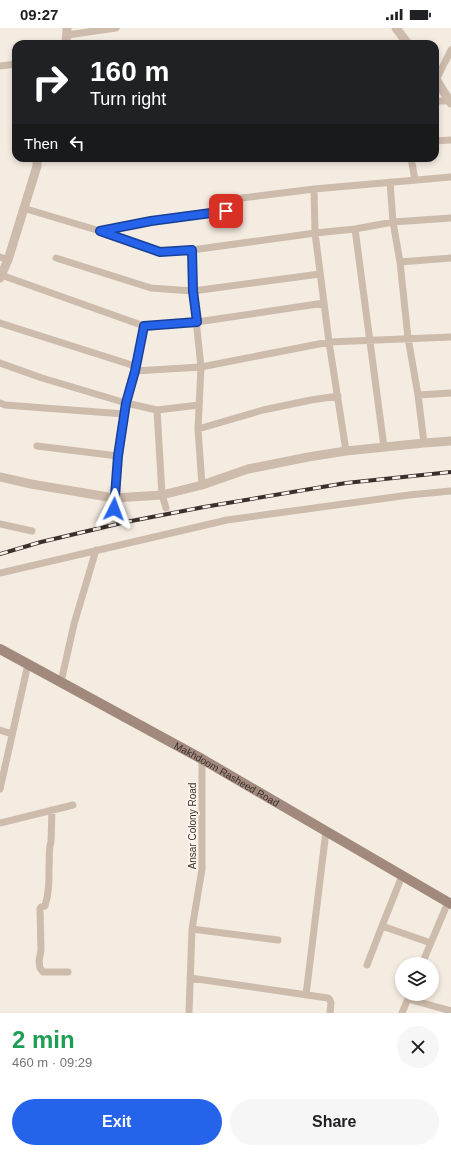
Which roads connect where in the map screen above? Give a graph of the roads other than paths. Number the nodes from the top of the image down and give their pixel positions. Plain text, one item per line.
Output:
1 (116, 28) edge
2 (396, 28) edge
3 (67, 36) edge
4 (404, 40) edge
5 (451, 50) edge
6 (12, 64) edge
7 (0, 66) edge
8 (439, 73) edge
9 (439, 84) edge
10 (439, 101) edge
11 (451, 102) edge
12 (451, 140) edge
13 (439, 141) edge
14 (37, 162) edge
15 (412, 162) edge
16 (451, 177) edge
17 (415, 180) junction
18 (390, 182) junction
19 (314, 189) junction
20 (24, 208) junction
21 (451, 218) edge
22 (393, 222) junction
23 (355, 229) junction
24 (100, 231) junction
25 (315, 233) junction
26 (192, 250) junction
27 (4, 258) edge
28 (56, 258) dead end
29 (451, 258) edge
30 (400, 262) junction
31 (320, 274) junction
32 (0, 277) edge
33 (193, 291) junction
34 (324, 303) junction
35 (197, 322) junction
36 (0, 323) edge
37 (144, 326) junction
38 (451, 337) edge
39 (408, 338) junction
40 (370, 341) junction
41 (329, 342) junction
42 (0, 363) edge
43 (201, 367) junction
44 (135, 368) junction
45 (451, 393) edge
46 (418, 395) junction
47 (338, 396) junction
48 (0, 403) edge
49 (126, 403) junction
50 (199, 405) junction
51 (157, 410) junction
52 (124, 414) junction
53 (198, 429) junction
54 (451, 441) edge
55 (424, 442) junction
56 (37, 446) dead end
57 (384, 447) junction
58 (346, 451) junction
59 (118, 456) junction
60 (0, 477) edge
61 (202, 485) junction
62 (451, 491) edge
63 (162, 495) junction
64 (114, 498) junction
65 (166, 508) dead end
66 (114, 519) dead end
67 (0, 524) edge
68 (32, 531) dead end
69 (96, 550) junction
70 (0, 573) edge
71 (0, 649) edge
72 (28, 664) junction
73 (61, 682) junction
74 (0, 730) edge
75 (12, 734) junction
76 (202, 759) junction
77 (0, 789) edge
78 (72, 805) dead end
79 (52, 810) junction
80 (0, 823) edge
81 (326, 831) junction
82 (402, 876) junction
83 (449, 903) edge
84 (382, 926) junction
85 (192, 928) junction
86 (278, 940) dead end
87 (431, 943) junction
88 (425, 957) edge
89 (367, 965) dead end
90 (68, 972) dead end
91 (190, 978) junction
92 (306, 995) junction
93 (407, 1001) edge
94 (423, 1001) edge
95 (451, 1011) edge
96 (189, 1013) edge
97 (330, 1013) edge
98 (402, 1013) edge

1 - 3 street
2 - 4 street
5 - 8 street
6 - 7 street
9 - 11 street
10 - 11 street
12 - 13 street
14 - 20 street
15 - 17 street
16 - 17 street
17 - 18 street
18 - 19 street
18 - 22 street
19 - 24 street
19 - 25 street
20 - 24 street
20 - 27 street
21 - 22 street
22 - 23 street
22 - 30 street
23 - 25 street
23 - 40 street
24 - 26 street
25 - 26 street
25 - 31 street
26 - 33 street
27 - 32 street
28 - 33 street
29 - 30 street
30 - 39 street
31 - 33 street
31 - 34 street
32 - 37 street
33 - 35 street
34 - 35 street
34 - 41 street
35 - 37 street
35 - 43 street
36 - 44 street
37 - 44 street
38 - 39 street
39 - 40 street
39 - 46 street
40 - 41 street
40 - 57 street
41 - 43 street
41 - 47 street
42 - 49 street
43 - 44 street
43 - 50 street
44 - 49 street
45 - 46 street
46 - 55 street
47 - 53 street
47 - 58 street
48 - 52 street
49 - 51 street
49 - 52 street
50 - 51 street
50 - 53 street
51 - 63 street
52 - 59 street
53 - 61 street
54 - 55 street
55 - 57 street
56 - 59 street
57 - 58 street
58 - 61 street
59 - 64 street
60 - 64 street
61 - 63 street
62 - 69 street
63 - 64 street
63 - 65 street
64 - 66 street
67 - 68 street
69 - 70 street
69 - 73 street
71 - 72 main road, Makhdoom Rasheed Road
72 - 73 main road, Makhdoom Rasheed Road
72 - 75 street
73 - 76 main road, Makhdoom Rasheed Road
74 - 75 street
75 - 77 street
76 - 81 main road, Makhdoom Rasheed Road
76 - 85 street, Ansar Colony Road
78 - 79 street
79 - 80 street
79 - 90 street
81 - 82 main road, Makhdoom Rasheed Road
81 - 92 street
82 - 83 main road, Makhdoom Rasheed Road
82 - 84 street
83 - 87 street
84 - 87 street
84 - 89 street
85 - 86 street
85 - 91 street, Ansar Colony Road
87 - 88 street
91 - 92 street
91 - 96 street, Ansar Colony Road
92 - 97 street
93 - 98 street
94 - 95 street

